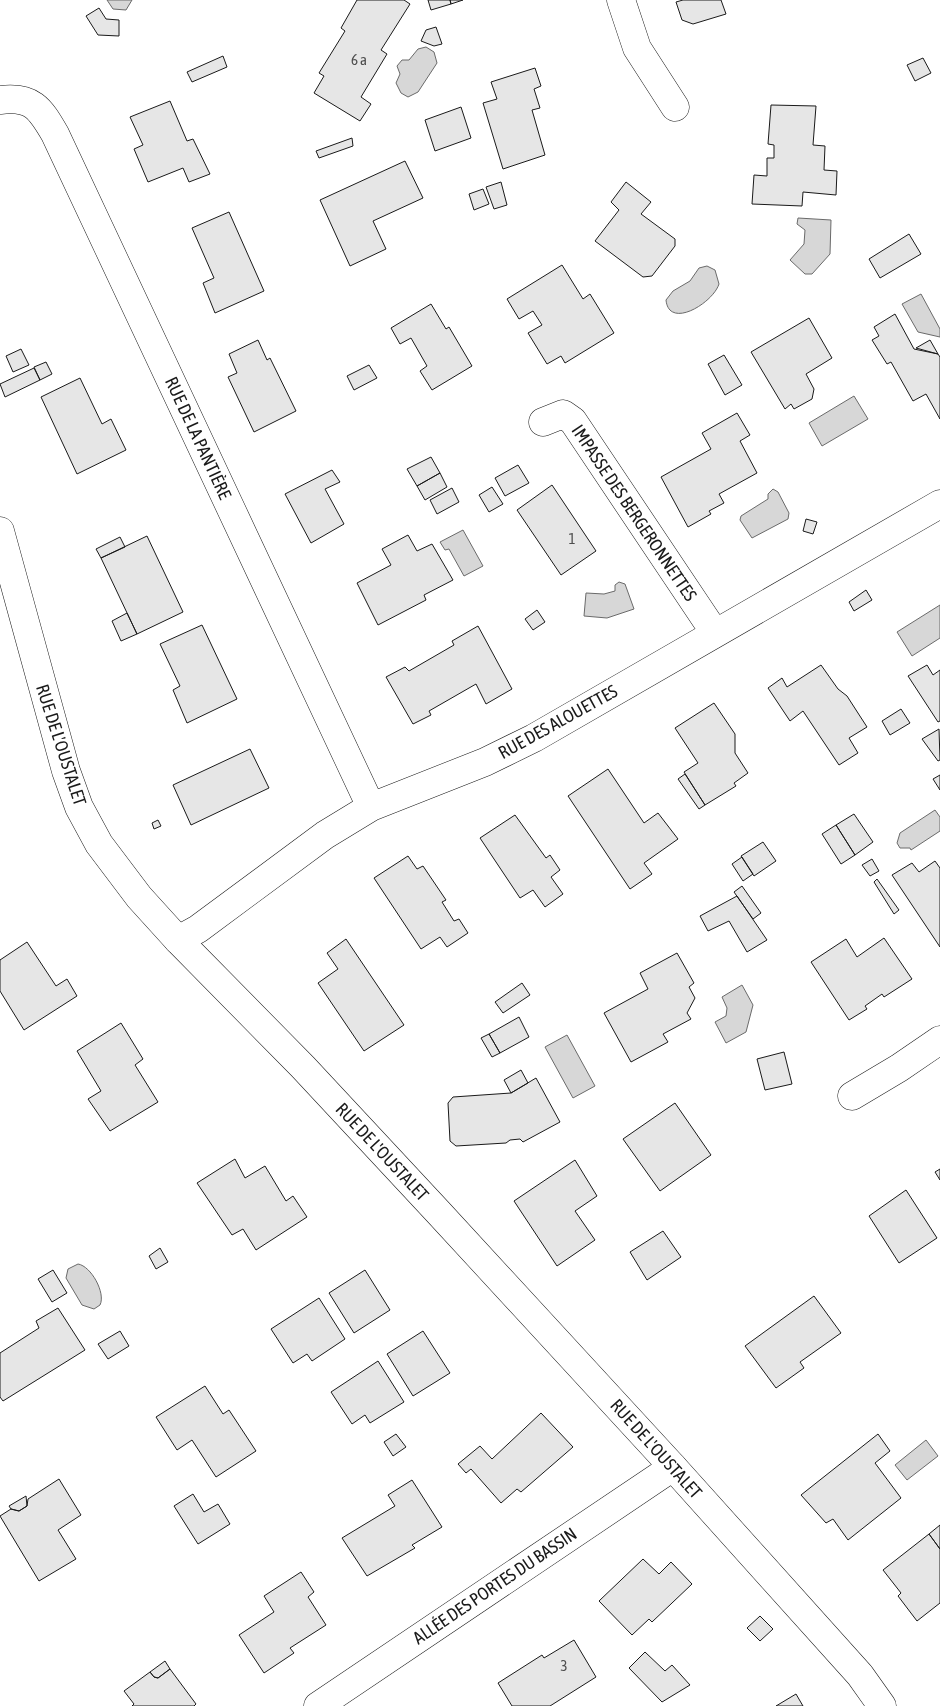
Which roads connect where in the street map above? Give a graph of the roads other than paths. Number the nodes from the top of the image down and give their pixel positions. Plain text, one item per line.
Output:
1 (621, 0) edge
2 (0, 100) edge
3 (675, 107) dead end
4 (543, 422) dead end
5 (940, 504) edge
6 (0, 531) edge
7 (715, 633) junction
8 (371, 807) junction
9 (178, 940) junction
10 (940, 1040) edge
11 (852, 1096) dead end
12 (673, 1467) junction
13 (318, 1706) edge
14 (882, 1706) edge

1 - 3 street
2 - 8 street, RUE DE LA PANTIÈRE
4 - 7 street, IMPASSE DES BERGERONNETTES
5 - 7 street, RUE DES ALOUETTES
6 - 9 street, RUE DE L'OUSTALET
7 - 8 street, RUE DES ALOUETTES
8 - 9 street, RUE DES ALOUETTES
9 - 12 street, RUE DE L'OUSTALET
10 - 11 street
12 - 13 street, ALLÉE DES PORTES DU BASSIN
12 - 14 street, RUE DE L'OUSTALET

